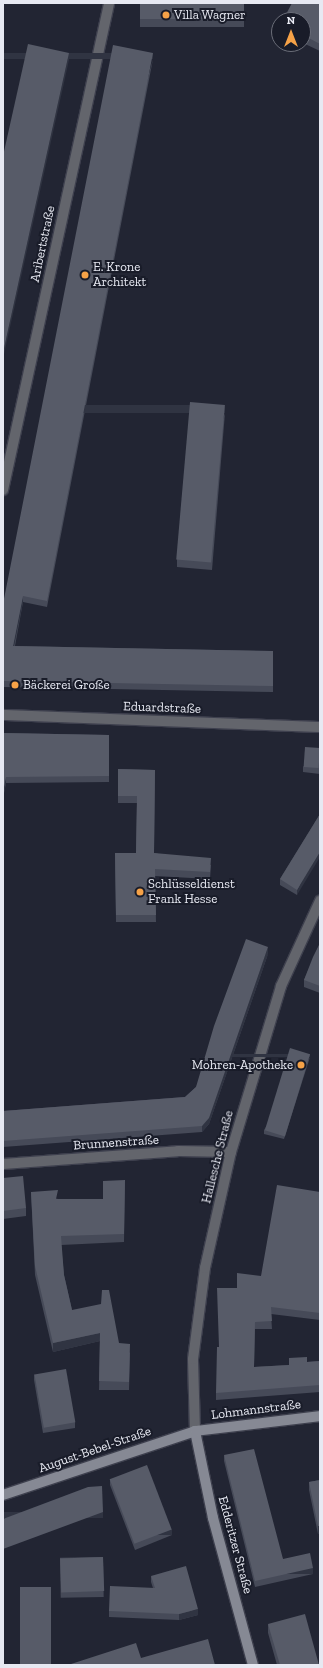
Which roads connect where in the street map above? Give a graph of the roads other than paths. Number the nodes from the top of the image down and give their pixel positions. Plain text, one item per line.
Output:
1 (109, 3) edge
2 (8, 444) edge
3 (3, 490) edge
4 (3, 715) edge
5 (320, 727) edge
6 (320, 901) edge
7 (232, 1152) junction
8 (3, 1164) edge
9 (320, 1416) edge
10 (195, 1431) junction
11 (3, 1495) edge
12 (253, 1665) edge

1 - 2 street, Aribertstraße
2 - 3 street, Aribertstraße
4 - 5 street, Eduardstraße
6 - 7 street, Hallesche Straße
7 - 8 street, Brunnenstraße
7 - 10 street, Hallesche Straße
9 - 10 main road, Lohmannstraße
10 - 11 main road, August-Bebel-Straße
10 - 12 main road, Edderitzer Straße

